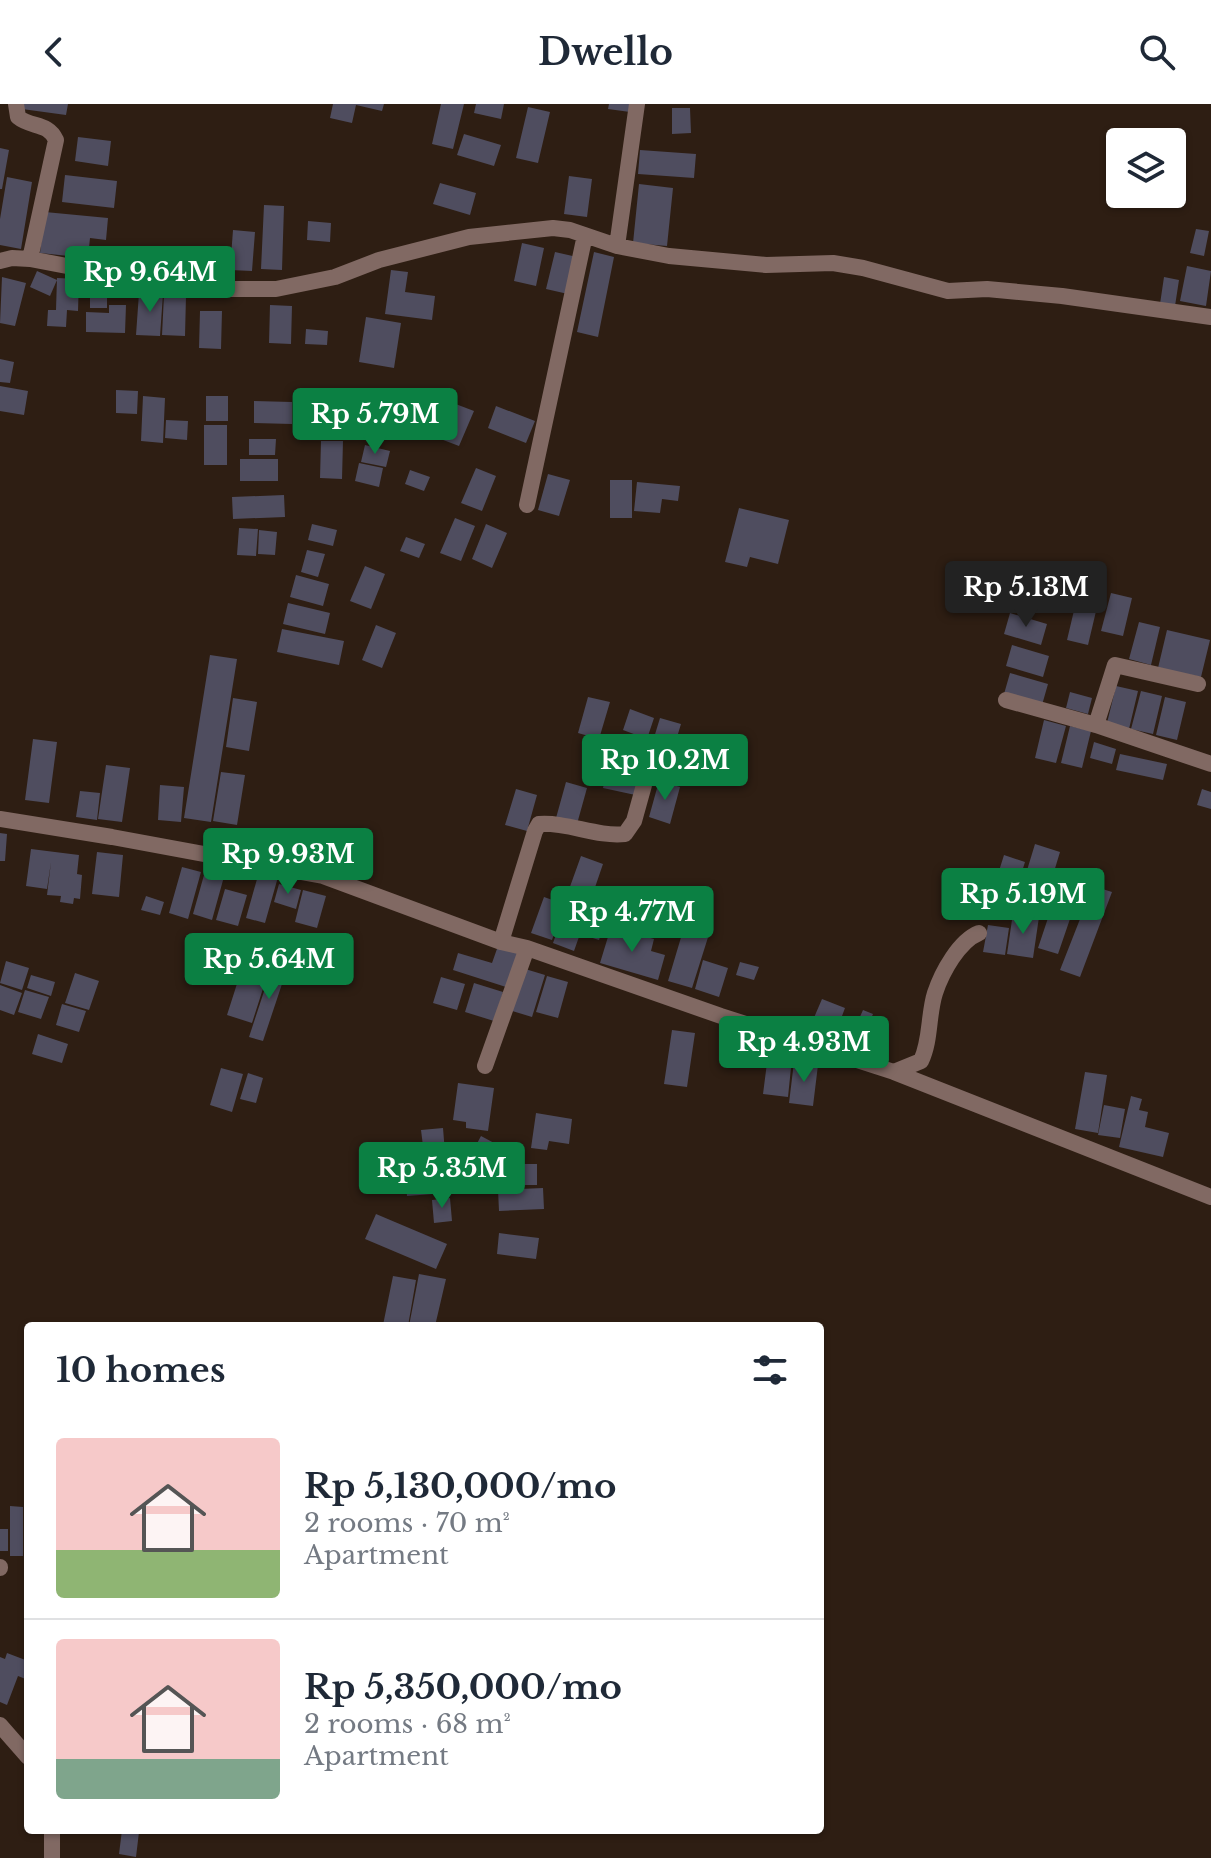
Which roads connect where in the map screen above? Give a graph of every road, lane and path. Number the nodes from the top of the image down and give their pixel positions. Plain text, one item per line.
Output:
1 (16, 104) edge
2 (637, 104) edge
3 (585, 235) junction
4 (617, 246) junction
5 (30, 259) junction
6 (0, 261) edge
7 (1211, 310) edge
8 (1210, 317) edge
9 (527, 505) dead end
10 (1198, 684) dead end
11 (1006, 700) dead end
12 (1096, 725) junction
13 (1211, 764) edge
14 (644, 785) dead end
15 (0, 819) edge
16 (979, 933) dead end
17 (501, 942) junction
18 (527, 948) junction
19 (485, 1066) dead end
20 (894, 1072) junction
21 (1211, 1197) edge
22 (0, 1725) edge
23 (24, 1752) edge
24 (52, 1834) edge
25 (52, 1858) edge

1 - 5 street
2 - 4 street
3 - 4 street
3 - 5 street
3 - 9 street
4 - 8 street
5 - 6 street
7 - 8 street
10 - 12 street
11 - 12 street
12 - 13 street
14 - 17 street
15 - 17 street
16 - 20 street
17 - 18 street
18 - 19 street
18 - 20 street
20 - 21 street
22 - 23 street
24 - 25 street

